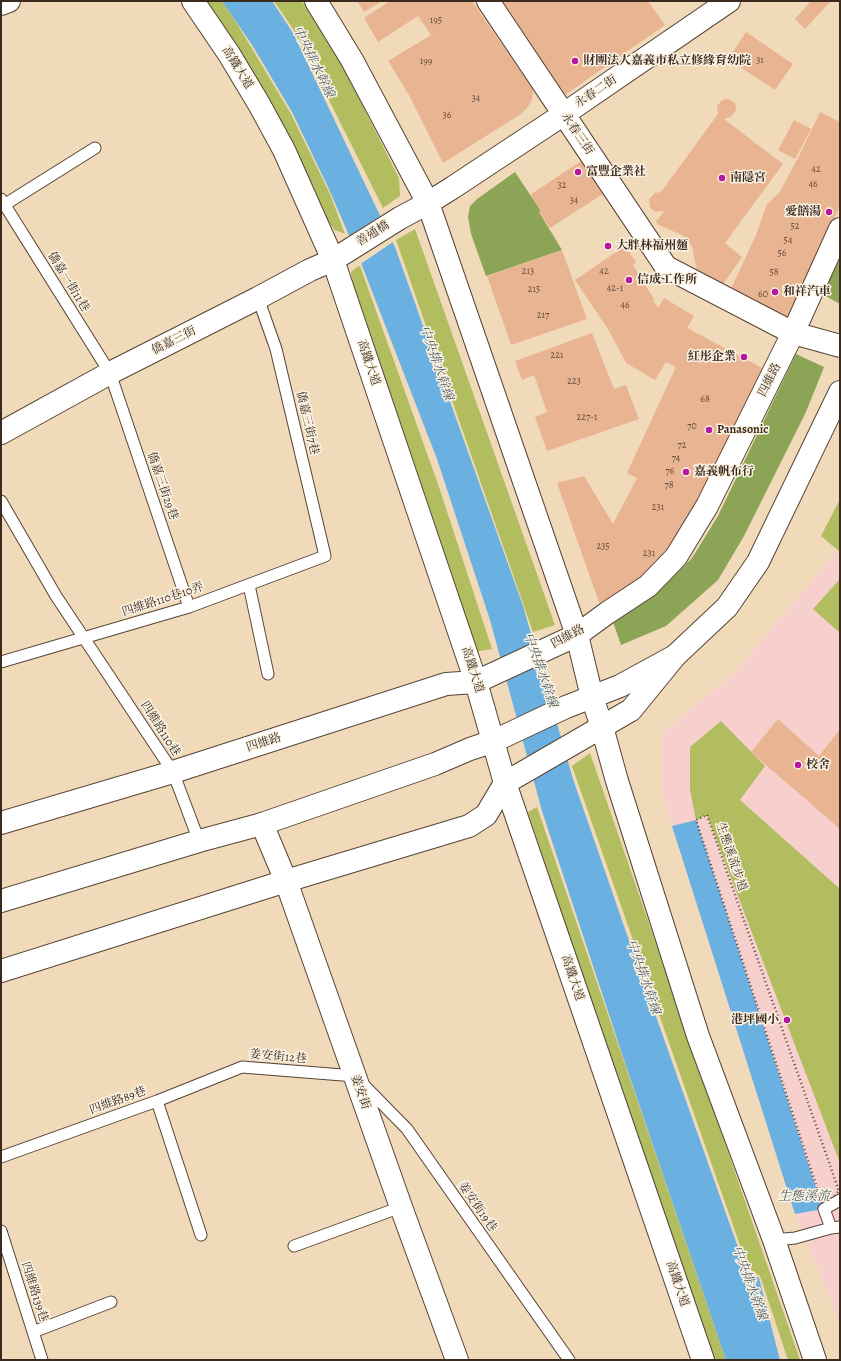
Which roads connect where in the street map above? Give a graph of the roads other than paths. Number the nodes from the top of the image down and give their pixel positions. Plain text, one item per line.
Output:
1 (9, 1) edge
2 (193, 1) edge
3 (316, 1) edge
4 (488, 1) edge
5 (729, 1) edge
6 (1, 4) edge
7 (564, 114) junction
8 (95, 148) dead end
9 (3, 202) edge
10 (428, 203) junction
11 (400, 218) joint
12 (840, 229) edge
13 (340, 255) junction
14 (258, 298) junction
15 (793, 332) junction
16 (840, 346) edge
17 (110, 373) junction
18 (840, 392) edge
19 (1, 433) edge
20 (1, 501) edge
21 (325, 556) joint
22 (248, 585) junction
23 (189, 607) junction
24 (577, 635) junction
25 (84, 638) junction
26 (675, 656) junction
27 (1, 662) edge
28 (268, 674) dead end
29 (476, 682) junction
30 (592, 697) junction
31 (602, 727) junction
32 (494, 741) junction
33 (173, 772) junction
34 (505, 783) junction
35 (1, 823) edge
36 (262, 824) junction
37 (199, 841) junction
38 (286, 880) junction
39 (1, 900) edge
40 (1, 971) edge
41 (355, 1076) junction
42 (157, 1101) junction
43 (1, 1157) edge
44 (840, 1200) edge
45 (401, 1206) junction
46 (835, 1227) edge
47 (1, 1231) edge
48 (201, 1235) dead end
49 (774, 1240) junction
50 (294, 1246) dead end
51 (111, 1302) dead end
52 (33, 1332) junction
53 (42, 1360) edge
54 (457, 1360) edge
55 (568, 1360) edge
56 (703, 1360) edge
57 (814, 1360) edge

1 - 6 street
2 - 13 street, 高鐵大道
3 - 10 street
4 - 7 street, 永春三街
5 - 7 street, 永春二街
7 - 10 street, 永春二街
7 - 15 street, 永春三街
8 - 9 lane, 僑嘉一街11巷
9 - 17 lane, 僑嘉一街11巷
10 - 11 street, 永春二街
10 - 24 street
11 - 13 street, 善通橋
12 - 15 street, 四維路
13 - 14 street, 僑嘉三街
13 - 29 street, 高鐵大道
14 - 17 street, 僑嘉三街
14 - 21 lane, 僑嘉三街7巷
15 - 16 street, 永春三街
15 - 24 street, 四維路
17 - 19 street, 僑嘉三街
17 - 23 lane, 僑嘉三街29巷
18 - 26 street
20 - 25 lane, 四維路110巷
21 - 22 lane, 四維路110巷10弄
22 - 23 lane, 四維路110巷10弄
22 - 28 lane
23 - 25 lane, 四維路110巷10弄
24 - 29 street, 四維路
24 - 30 street
25 - 27 lane
25 - 33 lane, 四維路110巷
26 - 30 street
26 - 31 street
29 - 32 street, 高鐵大道
29 - 33 street, 四維路
30 - 31 street
30 - 32 street
31 - 34 street
31 - 49 street
32 - 34 street, 高鐵大道
32 - 36 street
33 - 35 street, 四維路
33 - 37 lane, 四維路110巷
34 - 38 street
34 - 56 street, 高鐵大道
36 - 37 street
36 - 38 street, 姜安街
37 - 39 street
38 - 40 street
38 - 41 street, 姜安街
41 - 42 lane, 姜安街12巷
41 - 45 street, 姜安街
41 - 55 lane, 姜安街19巷
42 - 43 lane, 四維路89巷
42 - 48 lane, 四維路89巷
44 - 46 lane
45 - 50 lane
45 - 54 street, 姜安街
46 - 49 lane
47 - 52 lane, 四維路139巷
49 - 57 street
51 - 52 lane
52 - 53 lane, 四維路139巷

